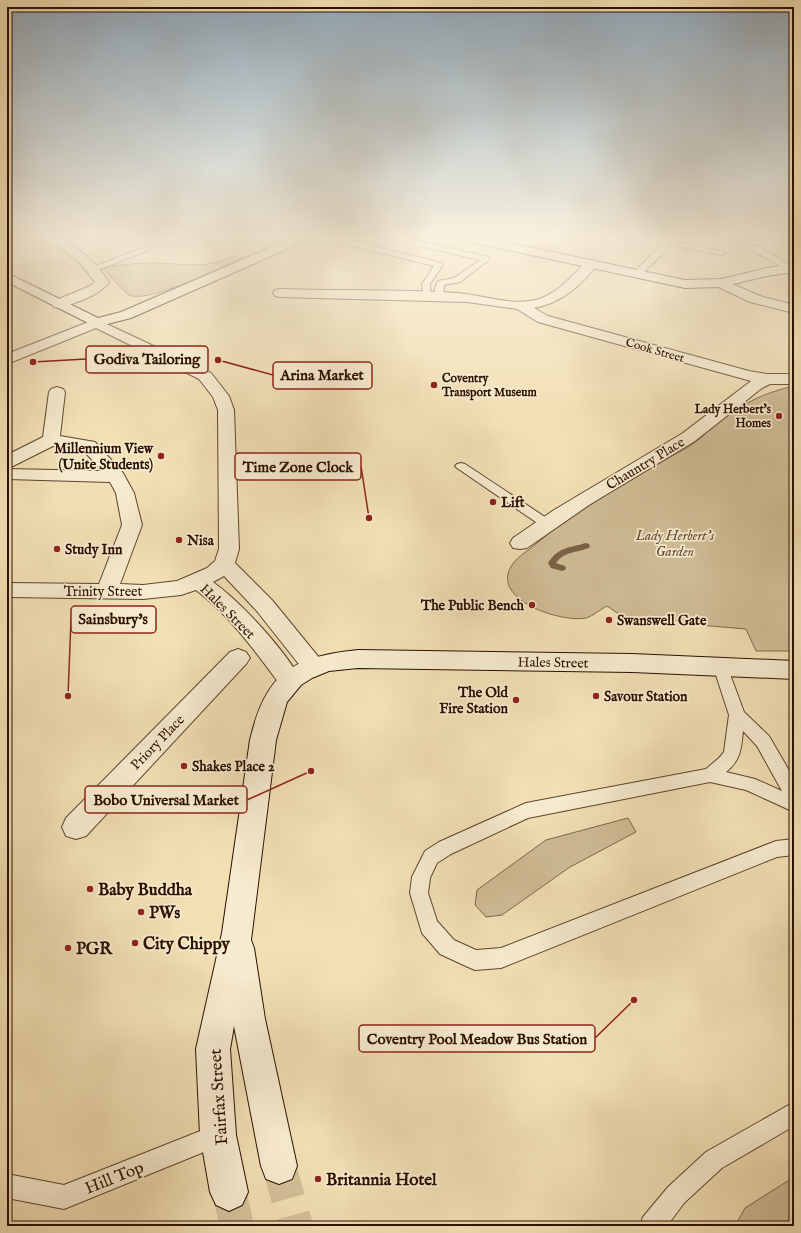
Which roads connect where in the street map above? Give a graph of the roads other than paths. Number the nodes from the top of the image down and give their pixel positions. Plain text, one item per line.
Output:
1 (39, 294) edge
2 (84, 294) edge
3 (175, 294) edge
4 (301, 294) edge
5 (431, 294) edge
6 (435, 294) edge
7 (558, 294) edge
8 (742, 294) edge
9 (433, 297) junction
10 (59, 304) junction
11 (522, 305) junction
12 (794, 309) edge
13 (96, 323) junction
14 (7, 359) edge
15 (767, 379) junction
16 (794, 379) edge
17 (57, 392) dead end
18 (51, 440) junction
19 (7, 462) edge
20 (461, 466) dead end
21 (7, 474) edge
22 (118, 477) junction
23 (547, 524) junction
24 (520, 543) dead end
25 (224, 564) junction
26 (198, 581) junction
27 (7, 590) edge
28 (106, 591) junction
29 (238, 658) dead end
30 (313, 666) junction
31 (720, 666) junction
32 (794, 670) edge
33 (289, 680) junction
34 (737, 715) junction
35 (710, 775) junction
36 (794, 800) edge
37 (794, 805) edge
38 (76, 827) dead end
39 (794, 847) edge
40 (237, 933) junction
41 (794, 1113) edge
42 (218, 1134) junction
43 (279, 1166) tunnel mouth
44 (7, 1186) edge
45 (229, 1192) tunnel mouth
46 (652, 1226) edge

1 - 10 street
2 - 10 street
3 - 13 street
4 - 9 street
5 - 9 lane
6 - 9 lane
7 - 11 street
8 - 12 street
9 - 11 street
10 - 13 street
11 - 15 street, Cook Street
13 - 14 street
13 - 25 street
15 - 16 street, Cook Street
15 - 23 street, Chauntry Place
17 - 18 street
18 - 19 street
18 - 22 street
20 - 23 lane
21 - 22 street
22 - 28 street
23 - 24 street, Chauntry Place
25 - 26 street, Hales Street
25 - 30 street, Hales Street
26 - 28 street, Trinity Street
26 - 33 street, Hales Street
27 - 28 street, Trinity Street
29 - 38 street, Priory Place
30 - 31 street, Hales Street
30 - 33 street, Hales Street
31 - 32 street, Hales Street
31 - 34 lane
33 - 40 street, Fairfax Street
34 - 35 lane
34 - 36 lane
35 - 37 lane
35 - 39 lane
40 - 42 street, Fairfax Street
40 - 43 street, Fairfax Street
41 - 46 lane
42 - 44 lane, Hill Top
42 - 45 street, Fairfax Street

